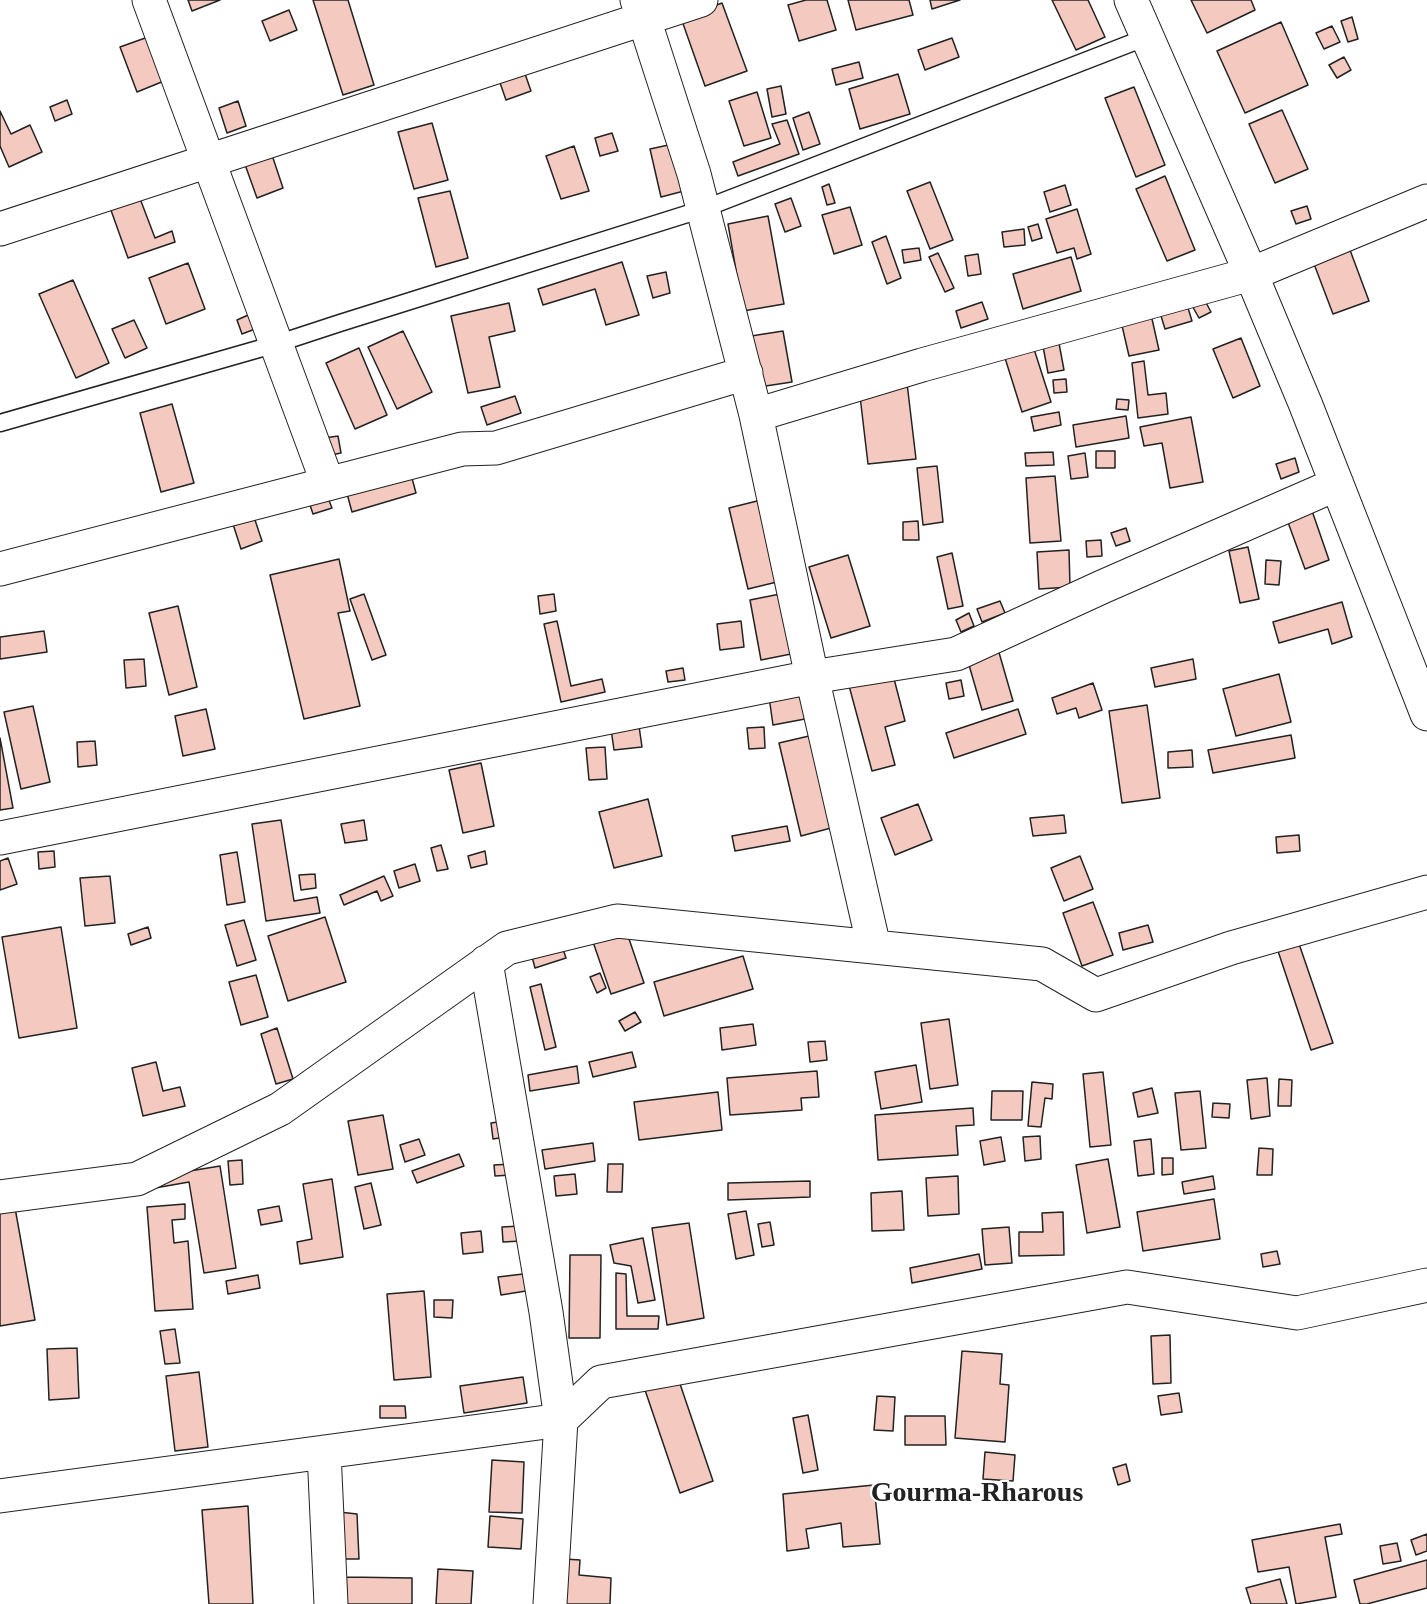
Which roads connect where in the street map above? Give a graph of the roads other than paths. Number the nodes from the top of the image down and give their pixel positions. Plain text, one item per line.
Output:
1 (149, 0) edge
2 (701, 0) edge
3 (1131, 0) edge
4 (641, 9) edge
5 (1147, 37) junction
6 (209, 161) junction
7 (1427, 201) edge
8 (703, 209) junction
9 (0, 229) edge
10 (1251, 274) junction
11 (276, 344) junction
12 (746, 373) junction
13 (756, 415) junction
14 (0, 423) edge
15 (328, 484) junction
16 (1337, 484) junction
17 (0, 569) edge
18 (812, 677) junction
19 (1427, 714) edge
20 (0, 838) edge
21 (1427, 892) edge
22 (874, 947) junction
23 (486, 962) junction
24 (0, 1197) edge
25 (1427, 1286) edge
26 (561, 1420) junction
27 (324, 1452) junction
28 (0, 1496) edge
29 (331, 1604) edge
30 (550, 1604) edge

1 - 6 street
2 - 4 street
3 - 5 street
4 - 6 street
4 - 8 street
5 - 8 lane
5 - 10 street
6 - 9 street
6 - 11 street
7 - 10 street
8 - 11 lane
8 - 12 street
10 - 13 street
10 - 16 street
11 - 14 lane
11 - 15 street
12 - 13 street
12 - 15 street
13 - 18 street
15 - 17 street
16 - 18 street
16 - 19 street
18 - 20 street
18 - 22 street
21 - 22 street
22 - 23 street
23 - 24 street
23 - 26 street
25 - 26 street
26 - 27 street
26 - 30 street
27 - 28 street
27 - 29 street

